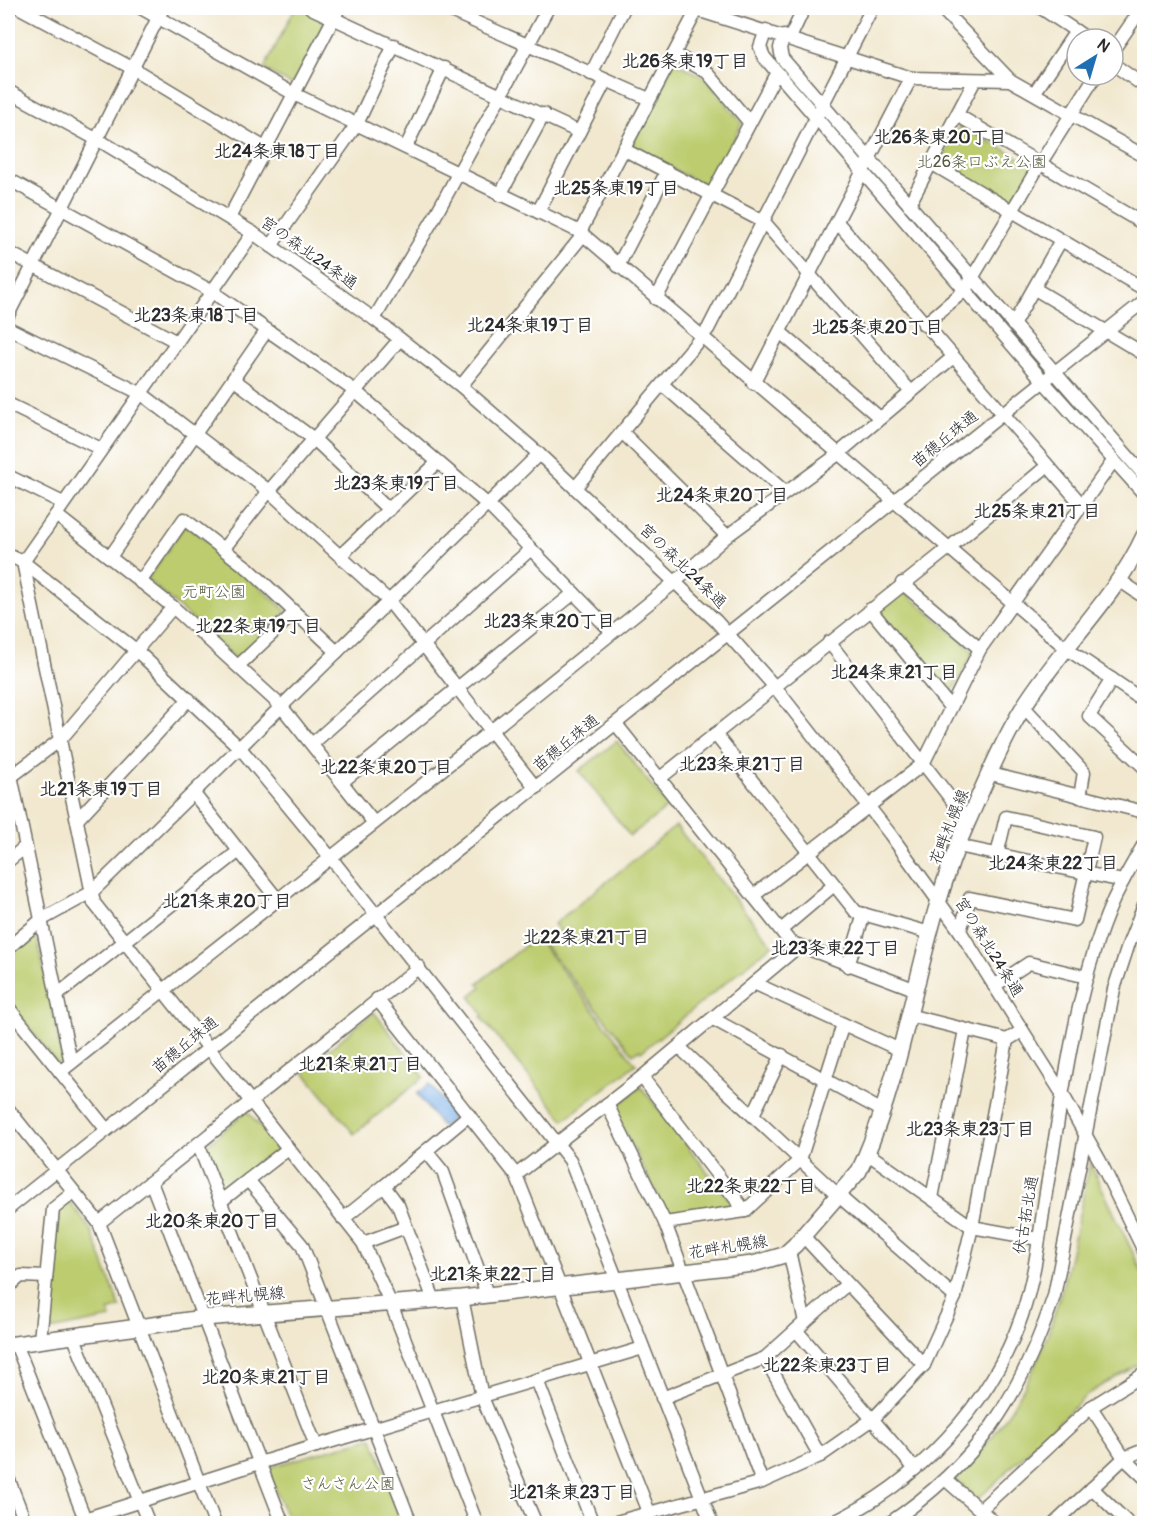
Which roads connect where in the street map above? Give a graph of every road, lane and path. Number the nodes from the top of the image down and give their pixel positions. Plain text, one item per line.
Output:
1 (20, 8) edge
2 (141, 8) edge
3 (311, 8) edge
4 (444, 8) edge
5 (548, 8) edge
6 (624, 8) edge
7 (695, 8) edge
8 (804, 8) edge
9 (872, 8) edge
10 (942, 8) edge
11 (1041, 8) edge
12 (1142, 11) edge
13 (160, 12) edge
14 (336, 13) edge
15 (728, 13) edge
16 (1070, 27) edge
17 (766, 30) junction
18 (1125, 34) edge
19 (787, 37) junction
20 (394, 45) junction
21 (528, 46) junction
22 (1065, 47) edge
23 (674, 54) junction
24 (847, 58) junction
25 (132, 68) junction
26 (444, 68) junction
27 (777, 72) junction
28 (1125, 73) edge
29 (591, 74) junction
30 (911, 78) junction
31 (975, 80) junction
32 (1010, 80) junction
33 (606, 81) junction
34 (1144, 86) edge
35 (1088, 87) edge
36 (8, 90) edge
37 (1035, 92) junction
38 (294, 94) junction
39 (501, 94) junction
40 (649, 99) junction
41 (823, 105) junction
42 (1071, 113) junction
43 (544, 114) junction
44 (957, 115) junction
45 (816, 118) junction
46 (749, 122) junction
47 (357, 123) junction
48 (579, 132) junction
49 (96, 139) junction
50 (406, 147) junction
51 (265, 148) junction
52 (623, 149) junction
53 (1144, 156) edge
54 (869, 158) junction
55 (931, 163) junction
56 (1040, 164) junction
57 (667, 171) junction
58 (863, 172) junction
59 (457, 174) junction
60 (8, 180) edge
61 (712, 194) junction
62 (500, 195) junction
63 (909, 205) junction
64 (61, 209) junction
65 (1012, 211) junction
66 (538, 212) junction
67 (229, 218) junction
68 (764, 222) junction
69 (837, 222) junction
70 (1144, 224) edge
71 (253, 233) junction
72 (582, 233) junction
73 (1061, 240) junction
74 (271, 246) junction
75 (8, 252) edge
76 (33, 265) junction
77 (618, 266) junction
78 (809, 274) junction
79 (972, 278) junction
80 (1035, 289) junction
81 (1144, 289) edge
82 (965, 290) junction
83 (211, 291) junction
84 (656, 299) junction
85 (1144, 301) edge
86 (8, 315) edge
87 (374, 320) junction
88 (924, 325) junction
89 (1013, 325) junction
90 (8, 328) edge
91 (267, 330) junction
92 (1107, 331) junction
93 (780, 332) junction
94 (701, 338) junction
95 (400, 339) junction
96 (177, 342) junction
97 (1144, 354) edge
98 (952, 358) junction
99 (1054, 373) junction
100 (233, 380) junction
101 (1044, 382) junction
102 (753, 383) junction
103 (663, 385) junction
104 (461, 386) junction
105 (355, 391) junction
106 (911, 392) junction
107 (142, 394) junction
108 (8, 404) edge
109 (1002, 415) junction
110 (880, 418) junction
111 (623, 433) junction
112 (195, 434) junction
113 (314, 439) junction
114 (101, 449) junction
115 (539, 454) junction
116 (838, 454) junction
117 (1114, 460) junction
118 (438, 462) junction
119 (1047, 466) junction
120 (1144, 475) edge
121 (8, 476) edge
122 (575, 488) junction
123 (269, 491) junction
124 (785, 492) junction
125 (1144, 494) edge
126 (895, 502) junction
127 (63, 503) junction
128 (487, 504) junction
129 (1082, 505) junction
130 (389, 510) junction
131 (56, 515) junction
132 (727, 536) junction
133 (1144, 536) edge
134 (224, 548) junction
135 (949, 548) junction
136 (531, 549) junction
137 (8, 555) edge
138 (340, 556) junction
139 (110, 557) junction
140 (23, 562) junction
141 (1119, 580) junction
142 (140, 582) junction
143 (675, 582) junction
144 (902, 583) junction
145 (574, 593) junction
146 (1144, 597) edge
147 (389, 602) junction
148 (1014, 604) junction
149 (173, 607) junction
150 (870, 609) junction
151 (294, 613) junction
152 (612, 632) junction
153 (729, 634) junction
154 (829, 642) junction
155 (423, 644) junction
156 (980, 649) junction
157 (1067, 649) junction
158 (136, 651) junction
159 (337, 652) junction
160 (238, 666) junction
161 (1112, 679) junction
162 (458, 687) junction
163 (775, 687) junction
164 (189, 699) junction
165 (1144, 701) edge
166 (280, 706) junction
167 (950, 707) junction
168 (1024, 707) junction
169 (616, 724) junction
170 (492, 730) junction
171 (714, 734) junction
172 (60, 740) junction
173 (312, 744) junction
174 (241, 749) junction
175 (8, 761) edge
176 (923, 764) junction
177 (1144, 767) edge
178 (991, 774) junction
179 (9, 777) edge
180 (659, 779) junction
181 (342, 782) junction
182 (536, 788) junction
183 (194, 794) junction
184 (1080, 796) junction
185 (867, 806) junction
186 (1144, 812) edge
187 (77, 820) junction
188 (968, 821) junction
189 (374, 823) junction
190 (1144, 844) edge
191 (958, 846) junction
192 (25, 847) junction
193 (239, 850) junction
194 (810, 853) junction
195 (997, 855) junction
196 (331, 858) junction
197 (8, 861) edge
198 (1087, 873) junction
199 (1123, 881) junction
200 (834, 885) junction
201 (92, 892) junction
202 (753, 896) junction
203 (279, 900) junction
204 (939, 900) junction
205 (1144, 905) edge
206 (376, 914) junction
207 (864, 914) junction
208 (41, 920) junction
209 (781, 930) junction
210 (960, 931) junction
211 (930, 933) junction
212 (126, 942) junction
213 (799, 946) junction
214 (8, 948) edge
215 (848, 966) junction
216 (419, 967) junction
217 (1087, 977) junction
218 (756, 984) junction
219 (994, 986) junction
220 (914, 989) junction
221 (164, 990) junction
222 (56, 996) junction
223 (377, 999) junction
224 (8, 1008) edge
225 (908, 1016) junction
226 (713, 1019) junction
227 (843, 1023) junction
228 (965, 1030) junction
229 (1022, 1031) junction
230 (1007, 1040) junction
231 (209, 1047) junction
232 (679, 1047) junction
233 (900, 1050) junction
234 (782, 1055) junction
235 (71, 1064) junction
236 (60, 1072) junction
237 (642, 1077) junction
238 (825, 1078) junction
239 (1063, 1095) junction
240 (252, 1101) junction
241 (607, 1104) junction
242 (8, 1109) edge
243 (881, 1110) junction
244 (469, 1115) junction
245 (753, 1115) junction
246 (106, 1129) junction
247 (1085, 1135) junction
248 (558, 1143) junction
249 (198, 1144) junction
250 (288, 1149) junction
251 (426, 1151) junction
252 (867, 1153) junction
253 (800, 1160) junction
254 (56, 1170) junction
255 (516, 1175) junction
256 (248, 1180) junction
257 (151, 1182) junction
258 (384, 1186) junction
259 (74, 1192) junction
260 (839, 1196) junction
261 (932, 1198) junction
262 (221, 1201) junction
263 (8, 1209) edge
264 (745, 1211) junction
265 (343, 1219) junction
266 (99, 1223) junction
267 (665, 1223) junction
268 (406, 1227) junction
269 (972, 1227) junction
270 (803, 1236) junction
271 (1038, 1239) junction
272 (363, 1243) junction
273 (789, 1251) junction
274 (1144, 1251) edge
275 (684, 1272) junction
276 (46, 1277) junction
277 (616, 1281) junction
278 (846, 1285) junction
279 (8, 1287) edge
280 (558, 1287) junction
281 (488, 1294) junction
282 (955, 1297) junction
283 (462, 1298) junction
284 (434, 1300) junction
285 (391, 1304) junction
286 (325, 1306) junction
287 (264, 1311) junction
288 (203, 1318) junction
289 (139, 1326) junction
290 (800, 1326) junction
291 (74, 1335) junction
292 (40, 1340) junction
293 (12, 1344) edge
294 (642, 1348) junction
295 (765, 1358) junction
296 (589, 1364) junction
297 (924, 1365) junction
298 (1144, 1374) edge
299 (723, 1375) junction
300 (537, 1380) junction
301 (482, 1397) junction
302 (662, 1398) junction
303 (1091, 1407) junction
304 (432, 1410) junction
305 (873, 1419) junction
306 (374, 1428) junction
307 (316, 1446) junction
308 (1144, 1450) edge
309 (820, 1456) junction
310 (1124, 1458) junction
311 (259, 1463) junction
312 (915, 1469) junction
313 (1144, 1477) edge
314 (8, 1478) edge
315 (945, 1479) junction
316 (199, 1481) junction
317 (762, 1482) junction
318 (1092, 1488) junction
319 (701, 1498) junction
320 (139, 1500) junction
321 (980, 1510) junction
322 (649, 1512) junction
323 (86, 1520) edge
324 (1059, 1522) edge
325 (26, 1524) edge
326 (69, 1524) edge
327 (149, 1524) edge
328 (215, 1524) edge
329 (283, 1524) edge
330 (411, 1524) edge
331 (477, 1524) edge
332 (536, 1524) edge
333 (593, 1524) edge
334 (609, 1524) edge
335 (712, 1524) edge
336 (830, 1524) edge
337 (888, 1524) edge
338 (996, 1524) edge
339 (1129, 1524) edge

1 - 25 street
2 - 13 street
3 - 14 street
4 - 21 street
5 - 21 street
6 - 29 street
7 - 15 street
7 - 23 street
8 - 19 street
9 - 24 street
10 - 32 street
11 - 16 street
12 - 18 street
13 - 25 street
13 - 38 street
14 - 20 street
14 - 38 street
15 - 17 street
17 - 19 street
17 - 27 street
19 - 24 street
19 - 41 street
20 - 26 street
20 - 47 street
21 - 29 street
21 - 39 street
22 - 37 street
23 - 40 street
23 - 46 street
24 - 30 street
24 - 41 street
25 - 49 street
25 - 51 street
26 - 39 street
26 - 50 street
27 - 45 street
27 - 46 street
28 - 34 street
29 - 33 street
30 - 31 street
30 - 54 street
31 - 32 street
31 - 44 street
32 - 37 street
33 - 40 street
33 - 48 street
35 - 42 street
36 - 49 street, 宮の森北24条通
37 - 42 street
38 - 47 street
38 - 51 street
39 - 43 street
39 - 59 street
40 - 52 street
41 - 45 street
41 - 54 street
42 - 53 street
42 - 56 street
43 - 48 street
43 - 62 street
44 - 55 street
44 - 56 street
45 - 58 street
45 - 68 street
46 - 61 street
47 - 50 street
47 - 74 street
48 - 66 street
49 - 64 street
49 - 67 street, 宮の森北24条通
50 - 59 street
51 - 67 street
52 - 57 street
52 - 72 street
54 - 58 street
54 - 63 street
55 - 63 street
55 - 65 street
56 - 65 street
56 - 70 street
57 - 61 street
57 - 77 street
58 - 69 street
58 - 82 street
59 - 62 street
59 - 87 street
60 - 64 street
61 - 68 street
61 - 84 street
62 - 66 street
63 - 79 street
64 - 76 street
64 - 83 street
65 - 73 street
65 - 79 street
66 - 72 street
67 - 71 street, 宮の森北24条通
68 - 78 street
68 - 94 street
69 - 78 street
69 - 88 street
71 - 74 street, 宮の森北24条通
71 - 83 street
72 - 77 street
72 - 104 street
73 - 80 street
73 - 81 street
74 - 87 street, 宮の森北24条通
75 - 76 street
76 - 86 street
76 - 96 street
77 - 84 street
78 - 93 street
78 - 106 street
79 - 82 street
79 - 89 street
80 - 89 street
80 - 92 street
82 - 88 street
82 - 101 street
83 - 91 street
83 - 96 street
84 - 94 street
85 - 92 street, 苗穂丘珠通
87 - 95 street, 宮の森北24条通
88 - 98 street
89 - 99 street
90 - 107 street
91 - 100 street
91 - 105 street
92 - 97 street
92 - 99 street, 苗穂丘珠通
93 - 102 street
93 - 110 street
94 - 102 street
94 - 103 street
95 - 104 street, 宮の森北24条通
95 - 105 street
96 - 107 street
98 - 106 street
98 - 109 street
99 - 101 street, 苗穂丘珠通
99 - 120 street
100 - 112 street
100 - 113 street
101 - 109 street, 苗穂丘珠通
101 - 117 street
102 - 116 street
103 - 111 street
103 - 124 street
104 - 115 street, 宮の森北24条通
105 - 113 street
105 - 118 street
106 - 110 street
107 - 112 street
107 - 114 street
108 - 114 street
109 - 119 street
109 - 126 street, 苗穂丘珠通
110 - 116 street
111 - 122 street
111 - 132 street
112 - 123 street
112 - 139 street
113 - 123 street
113 - 130 street
114 - 127 street
115 - 122 street, 宮の森北24条通
115 - 128 street
116 - 124 street
116 - 126 street
117 - 125 street
117 - 129 street
118 - 128 street
118 - 130 street
119 - 129 street
119 - 135 street
121 - 127 street
122 - 143 street, 宮の森北24条通
123 - 134 street
123 - 138 street
124 - 132 street
126 - 135 street
126 - 153 street, 苗穂丘珠通
127 - 131 street
128 - 136 street
128 - 147 street
129 - 148 street
130 - 138 street
131 - 139 street
131 - 140 street
132 - 143 street
133 - 141 main road, 花畔札幌線
134 - 142 street
134 - 151 street
135 - 144 street
135 - 148 street
136 - 145 street
136 - 155 street
137 - 140 street
138 - 147 street
139 - 142 street
140 - 158 street
140 - 172 street
141 - 146 street
141 - 157 main road, 花畔札幌線
142 - 149 street
143 - 152 street
143 - 153 street, 宮の森北24条通
144 - 150 street
144 - 156 street
145 - 152 street
145 - 162 street
147 - 155 street
147 - 159 street
148 - 156 street
148 - 157 street
149 - 158 street
149 - 160 street
150 - 154 street
150 - 167 street
151 - 159 street
151 - 160 street
152 - 170 street
153 - 163 street, 宮の森北24条通
153 - 169 street, 苗穂丘珠通
154 - 163 street
154 - 176 street
155 - 162 street
155 - 173 street
156 - 167 street
157 - 161 street
157 - 168 main road, 花畔札幌線
158 - 164 street
158 - 172 street
159 - 166 street
160 - 166 street
161 - 165 street
161 - 177 street
162 - 170 street
162 - 181 street
163 - 171 street
163 - 185 street, 宮の森北24条通
164 - 174 street
164 - 187 street
166 - 173 street
166 - 174 street
167 - 176 street
168 - 178 main road, 花畔札幌線
168 - 184 street
169 - 180 street
169 - 182 street, 苗穂丘珠通
170 - 182 street
170 - 189 street
171 - 180 street
171 - 194 street
172 - 179 street
172 - 187 street
173 - 181 street
174 - 183 street
174 - 196 street
175 - 179 street
176 - 185 street
176 - 188 street
178 - 184 street
178 - 188 main road, 花畔札幌線
179 - 192 street
180 - 202 street
181 - 189 street
182 - 206 street, 苗穂丘珠通
183 - 193 street
183 - 201 street
184 - 186 street
185 - 194 street
185 - 204 street, 宮の森北24条通
187 - 201 street
188 - 191 main road, 花畔札幌線
189 - 196 street
190 - 199 street, 伏古拓北通
191 - 195 street
191 - 204 main road, 花畔札幌線
192 - 197 street
192 - 208 street
193 - 203 street
193 - 212 street
194 - 200 street
194 - 202 street
195 - 198 street
195 - 198 street
196 - 203 street
196 - 206 street
198 - 199 street
198 - 210 street
199 - 217 street, 伏古拓北通
200 - 207 street
200 - 209 street
201 - 208 street
201 - 212 street
202 - 209 street
203 - 221 street
204 - 210 street, 宮の森北24条通
204 - 211 main road, 花畔札幌線
205 - 247 street
206 - 216 street
206 - 231 street, 苗穂丘珠通
207 - 211 street
207 - 215 street
208 - 214 street
208 - 222 street
209 - 213 street
210 - 219 street, 宮の森北24条通
211 - 220 main road, 花畔札幌線
212 - 221 street
212 - 222 street
213 - 215 street
213 - 218 street
215 - 220 street
216 - 223 street
216 - 248 street
217 - 219 street
217 - 239 street, 伏古拓北通
218 - 226 street
218 - 227 street
219 - 229 street, 宮の森北24条通
220 - 225 main road, 花畔札幌線
221 - 231 street
221 - 235 street
222 - 235 street
223 - 240 street
223 - 244 street
224 - 236 street
225 - 228 street
225 - 233 main road, 花畔札幌線
226 - 232 street
226 - 234 street
227 - 233 street
227 - 238 street
228 - 230 street
228 - 261 street
229 - 230 street
229 - 239 street, 宮の森北24条通
230 - 269 street
231 - 240 street
231 - 246 street, 苗穂丘珠通
232 - 237 street
232 - 245 street
233 - 243 main road, 花畔札幌線
234 - 238 street
234 - 245 street
235 - 236 street
236 - 246 street
237 - 241 street
237 - 264 street
238 - 243 street
238 - 253 street
239 - 247 street, 宮の森北24条通
239 - 271 street, 伏古拓北通
240 - 249 street
240 - 250 street
241 - 248 street
241 - 267 street
242 - 254 street
243 - 252 main road, 花畔札幌線
244 - 251 street
244 - 255 street
245 - 253 street
246 - 254 street, 苗穂丘珠通
247 - 274 street, 宮の森北24条通
247 - 315 street
248 - 255 street
248 - 277 street
249 - 257 street
249 - 262 street
250 - 256 street
250 - 265 street
251 - 258 street
251 - 281 street
252 - 260 main road, 花畔札幌線
252 - 261 street
253 - 260 street
253 - 264 street
254 - 259 street
254 - 263 street, 苗穂丘珠通
255 - 280 street
256 - 262 street
256 - 286 street
257 - 266 street
257 - 288 street
258 - 265 street
258 - 268 street
259 - 266 street
259 - 276 street
260 - 270 main road, 花畔札幌線
260 - 282 street
261 - 269 street
262 - 287 street
264 - 267 street
265 - 272 street
266 - 289 street
267 - 275 street
268 - 272 street
268 - 284 street
269 - 271 street
269 - 282 street
270 - 273 main road, 花畔札幌線
270 - 278 street
271 - 312 street, 伏古拓北通
272 - 285 street
273 - 275 main road, 花畔札幌線
273 - 290 street
275 - 277 main road, 花畔札幌線
275 - 299 street
276 - 279 street
276 - 292 street
277 - 280 main road, 花畔札幌線
277 - 294 street
278 - 290 street
278 - 297 street
280 - 281 main road, 花畔札幌線
280 - 296 street
281 - 283 main road, 花畔札幌線
282 - 297 street
283 - 284 main road, 花畔札幌線
283 - 301 street
284 - 285 main road, 花畔札幌線
285 - 286 main road, 花畔札幌線
285 - 304 street
286 - 287 main road, 花畔札幌線
286 - 306 street
287 - 288 main road, 花畔札幌線
287 - 307 street
288 - 289 main road, 花畔札幌線
288 - 311 street
289 - 291 main road, 花畔札幌線
289 - 316 street
290 - 295 street
290 - 305 street
291 - 292 main road, 花畔札幌線
291 - 320 street
292 - 293 main road, 花畔札幌線
293 - 323 street
294 - 296 street
294 - 302 street
295 - 299 street
295 - 309 street
296 - 300 street
296 - 322 street
297 - 305 street
298 - 303 street
299 - 302 street
299 - 317 street
300 - 301 street
300 - 333 street
301 - 304 street
301 - 332 street
302 - 319 street
303 - 310 street
303 - 321 street
304 - 306 street
304 - 331 street
305 - 309 street
305 - 312 street
306 - 307 street
306 - 330 street
307 - 311 street
308 - 310 street
309 - 317 street
310 - 313 street
310 - 318 street
311 - 316 street
311 - 329 street
312 - 336 street, 伏古拓北通
314 - 325 street
315 - 321 street
315 - 337 street
316 - 320 street
316 - 328 street
317 - 319 street
318 - 324 street
318 - 339 street
319 - 322 street
319 - 335 street
320 - 323 street
320 - 327 street
321 - 338 street
322 - 334 street
323 - 326 street

